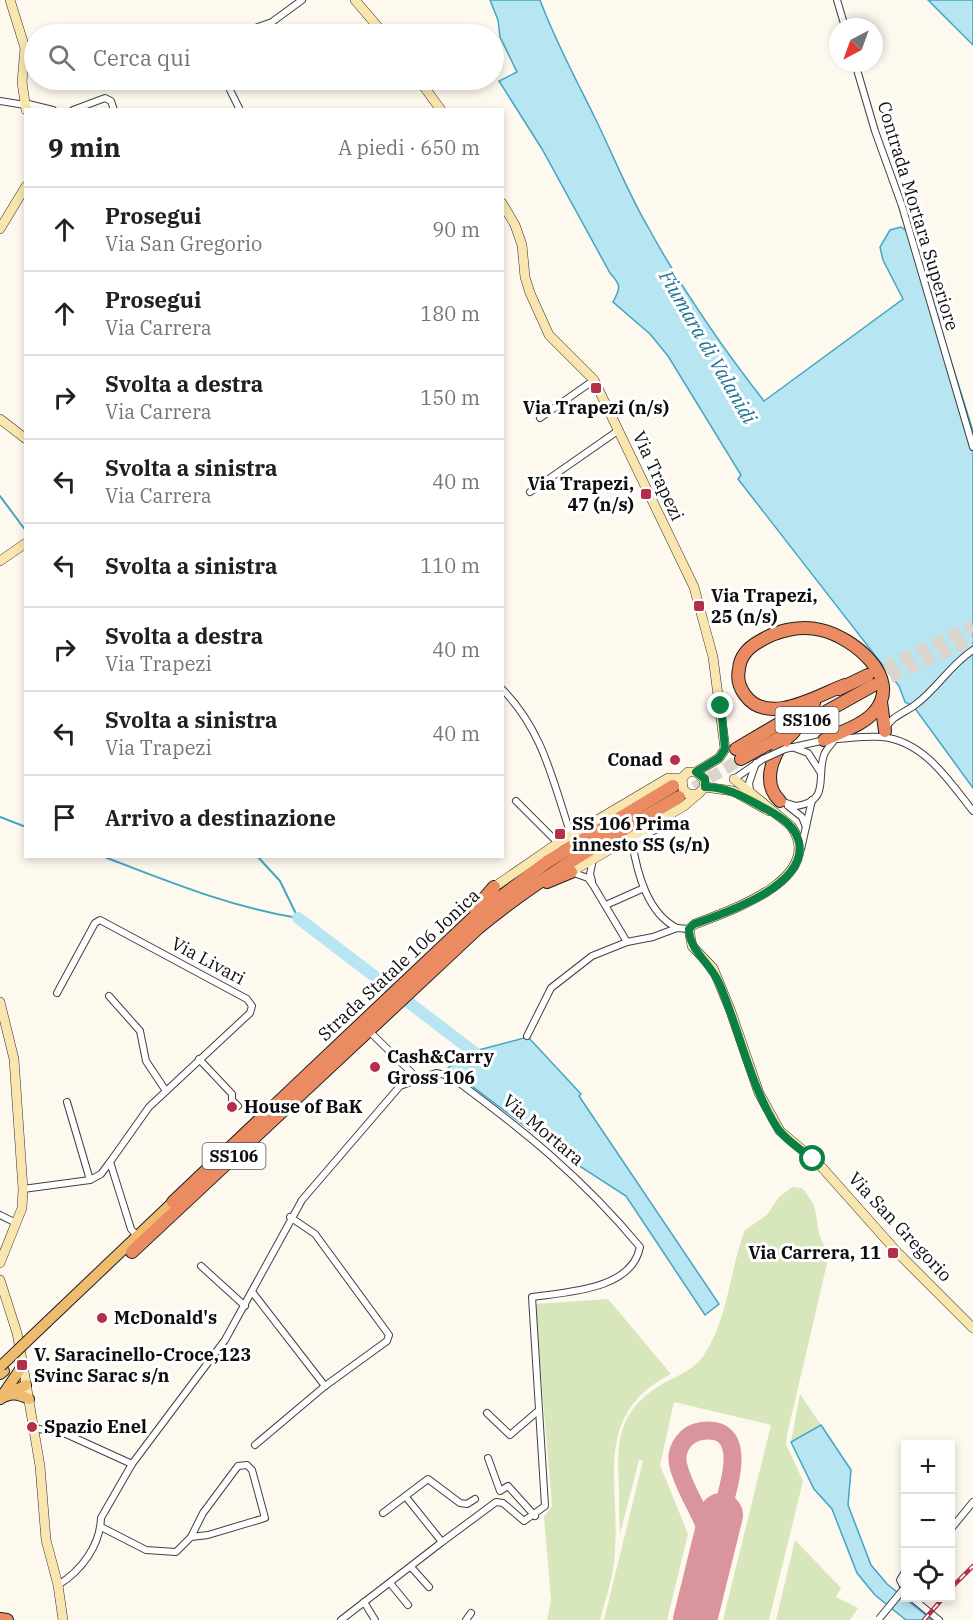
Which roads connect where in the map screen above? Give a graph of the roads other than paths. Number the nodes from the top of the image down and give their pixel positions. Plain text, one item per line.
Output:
1 (10, 0) edge
2 (302, 0) edge
3 (355, 0) edge
4 (837, 0) edge
5 (842, 18) edge
6 (267, 24) edge
7 (375, 24) edge
8 (24, 45) edge
9 (24, 59) edge
10 (858, 72) edge
11 (230, 90) edge
12 (426, 90) edge
13 (0, 101) edge
14 (25, 106) edge
15 (78, 108) edge
16 (113, 108) edge
17 (239, 108) edge
18 (440, 108) edge
19 (24, 189) edge
20 (504, 206) edge
21 (0, 229) edge
22 (594, 380) junction
23 (540, 418) dead end
24 (0, 419) edge
25 (619, 430) junction
26 (24, 438) edge
27 (973, 447) edge
28 (530, 492) dead end
29 (24, 544) edge
30 (3, 559) edge
31 (973, 650) edge
32 (871, 680) tunnel mouth
33 (850, 690) junction
34 (504, 691) edge
35 (881, 700) junction
36 (885, 734) junction
37 (830, 740) junction
38 (788, 748) junction
39 (739, 754) tunnel mouth
40 (760, 761) junction
41 (696, 772) junction
42 (822, 776) junction
43 (734, 779) junction
44 (678, 787) junction
45 (717, 787) junction
46 (701, 790) junction
47 (750, 790) junction
48 (733, 791) junction
49 (812, 800) junction
50 (516, 801) dead end
51 (780, 801) junction
52 (973, 811) edge
53 (782, 817) junction
54 (657, 829) dead end
55 (571, 835) junction
56 (805, 835) junction
57 (558, 843) junction
58 (800, 850) junction
59 (593, 859) junction
60 (571, 872) junction
61 (594, 885) junction
62 (494, 887) joint
63 (645, 888) junction
64 (514, 898) junction
65 (606, 905) junction
66 (677, 928) junction
67 (689, 929) junction
68 (627, 942) junction
69 (444, 943) junction
70 (438, 957) junction
71 (57, 993) dead end
72 (109, 996) dead end
73 (0, 1002) edge
74 (372, 1023) junction
75 (527, 1036) dead end
76 (199, 1059) junction
77 (417, 1078) junction
78 (166, 1091) junction
79 (67, 1102) dead end
80 (238, 1106) dead end
81 (110, 1162) junction
82 (90, 1180) junction
83 (23, 1189) junction
84 (176, 1205) junction
85 (0, 1215) edge
86 (290, 1217) junction
87 (16, 1223) junction
88 (137, 1236) junction
89 (132, 1252) joint
90 (0, 1263) edge
91 (201, 1266) dead end
92 (0, 1280) edge
93 (253, 1293) junction
94 (245, 1306) junction
95 (48, 1325) junction
96 (973, 1328) edge
97 (23, 1365) junction
98 (1, 1370) edge
99 (26, 1385) junction
100 (325, 1386) junction
101 (4, 1395) edge
102 (29, 1399) junction
103 (538, 1411) junction
104 (487, 1413) dead end
105 (34, 1428) junction
106 (255, 1445) dead end
107 (488, 1458) dead end
108 (132, 1464) junction
109 (406, 1497) junction
110 (475, 1499) dead end
111 (973, 1502) edge
112 (383, 1513) dead end
113 (535, 1516) junction
114 (955, 1525) edge
115 (101, 1527) junction
116 (190, 1537) junction
117 (442, 1542) junction
118 (411, 1567) junction
119 (390, 1583) junction
120 (58, 1586) junction
121 (429, 1587) dead end
122 (901, 1592) edge
123 (364, 1602) junction
124 (917, 1602) edge
125 (408, 1605) dead end
126 (471, 1613) dead end
127 (0, 1618) edge
128 (879, 1619) edge
129 (6, 1620) edge
130 (63, 1620) edge
131 (341, 1620) edge
132 (375, 1620) edge
133 (466, 1620) edge
134 (939, 1620) edge

1 - 8 street
2 - 6 street
3 - 7 street
4 - 5 street
9 - 14 street
10 - 27 street, Contrada Mortara Superiore
11 - 17 street
12 - 18 street
13 - 14 street
15 - 16 street
19 - 21 street
20 - 22 street, Via Trapezi
22 - 23 street
22 - 25 street, Via Trapezi
24 - 26 street
25 - 28 street
25 - 41 street, Via Trapezi
29 - 30 street
31 - 36 street
32 - 33 highway, SS106
33 - 35 highway
33 - 39 highway, SS106
33 - 51 highway
34 - 55 street
35 - 36 highway
35 - 37 highway
36 - 37 street
36 - 52 street
37 - 38 street
37 - 42 street
38 - 40 street, bridge
38 - 42 street
40 - 43 street
40 - 47 street
41 - 44 street
41 - 46 street
42 - 49 street
43 - 45 street
43 - 47 street
43 - 48 street
44 - 46 street
44 - 55 street
44 - 64 highway, Strada Statale 106 Jonica / SS106
44 - 69 highway, Strada Statale 106 Jonica / SS106
45 - 46 street
45 - 48 street
46 - 59 street
47 - 53 street
48 - 53 street
49 - 51 street
49 - 56 street
50 - 57 street
51 - 56 street
53 - 58 street
54 - 63 street
55 - 57 street
56 - 58 street
57 - 62 street
58 - 67 street
59 - 60 street
59 - 61 street
60 - 61 street
60 - 64 highway
61 - 65 street
62 - 69 highway
63 - 65 street
63 - 66 street
64 - 70 highway, Strada Statale 106 Jonica / SS106
65 - 68 street
66 - 67 street
66 - 68 street
67 - 96 street, Via San Gregorio
68 - 75 street
69 - 70 highway, Strada Statale 106 Jonica / SS106
70 - 74 highway, Strada Statale 106 Jonica / SS106
71 - 76 street, Via Livari
72 - 78 street
73 - 83 street
74 - 77 street
74 - 84 highway, Strada Statale 106 Jonica / SS106
76 - 78 street, Via Livari
76 - 80 street
77 - 86 street, Via Mortara
77 - 103 street, Via Mortara
78 - 81 street, Via Livari
79 - 82 street
81 - 82 street, Via Livari
81 - 88 street
82 - 83 street
83 - 87 street
84 - 88 main road
84 - 89 highway, Strada Statale 106 Jonica
85 - 87 street
86 - 93 street, Via Mortara
86 - 100 street
87 - 90 street
88 - 95 main road
89 - 95 main road
91 - 94 street
92 - 97 street
93 - 94 street, Via Mortara
93 - 100 street
94 - 108 street, Via Mortara
95 - 98 main road, bridge
97 - 99 street
97 - 101 main road
99 - 101 main road
99 - 102 street
100 - 106 street
101 - 102 main road
102 - 105 street
103 - 104 street
103 - 113 street
105 - 108 street
105 - 120 street
107 - 113 street
108 - 115 street, Via Mortara
109 - 110 street
109 - 112 street
109 - 117 street
111 - 114 street
113 - 117 street
115 - 116 street
115 - 120 street, Via Mortara
116 - 116 street
117 - 118 street
118 - 119 street
118 - 121 street
119 - 123 street
119 - 125 street
120 - 130 street
122 - 128 street, bridge
123 - 131 street
123 - 132 street
124 - 134 street
126 - 133 street
127 - 129 highway

